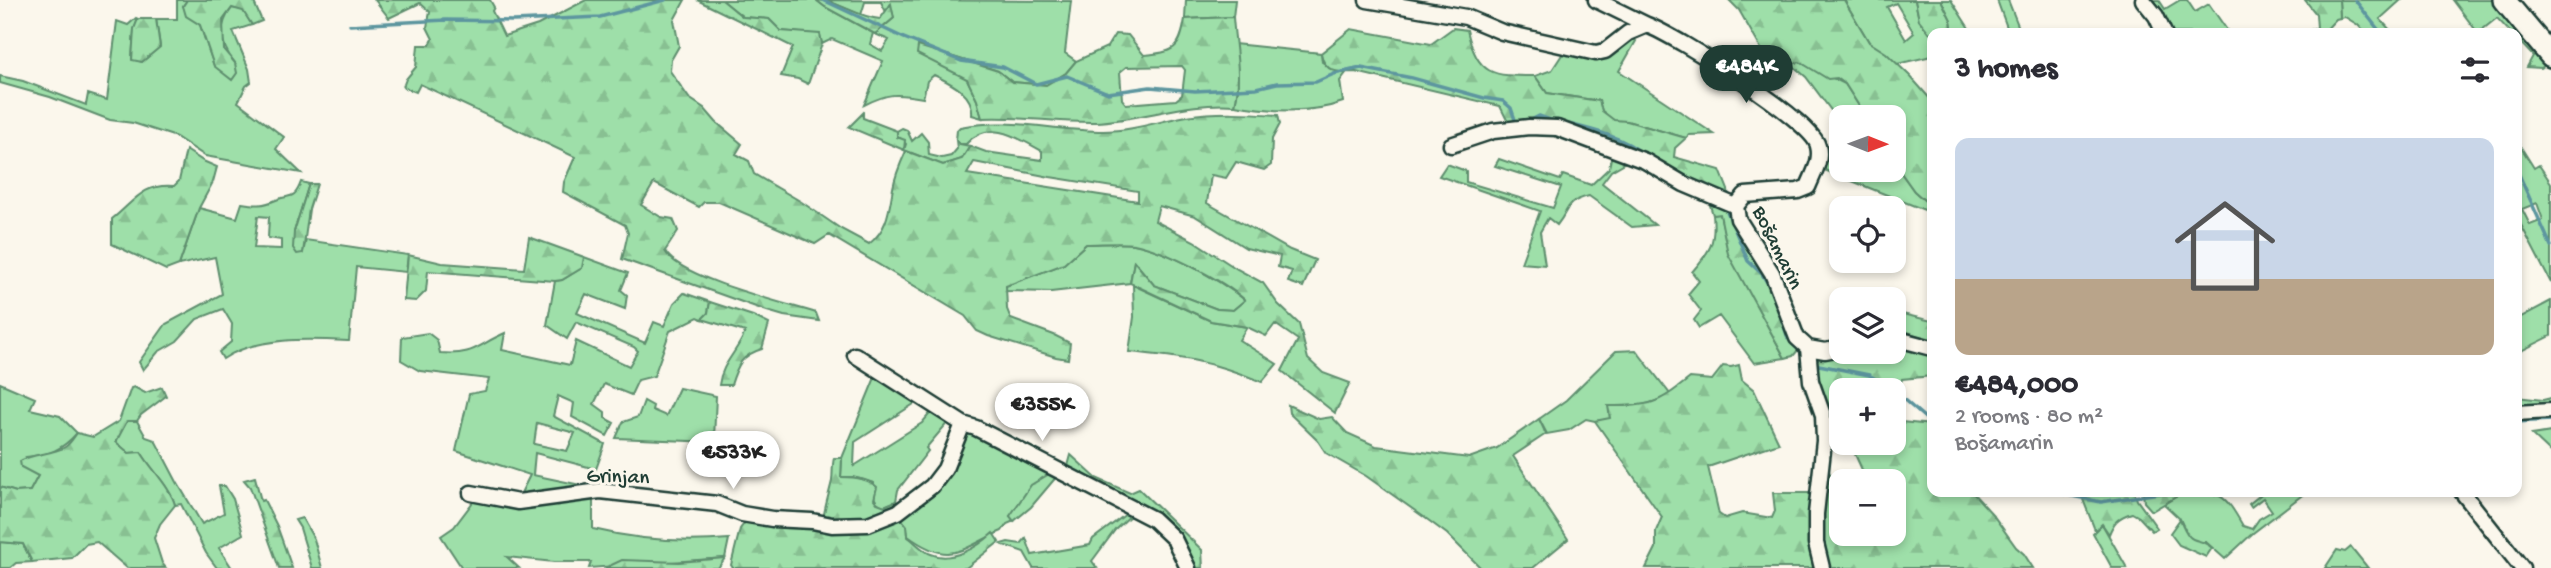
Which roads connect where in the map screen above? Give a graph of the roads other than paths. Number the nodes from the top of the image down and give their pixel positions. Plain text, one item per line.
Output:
1 (1367, 0) edge
2 (1596, 0) edge
3 (2143, 0) edge
4 (2504, 0) edge
5 (1647, 25) junction
6 (2162, 28) edge
7 (2551, 56) edge
8 (1451, 145) dead end
9 (1736, 206) junction
10 (1906, 341) edge
11 (1927, 347) edge
12 (1808, 348) junction
13 (1829, 350) edge
14 (855, 355) dead end
15 (2551, 411) edge
16 (2522, 413) edge
17 (963, 425) junction
18 (471, 493) dead end
19 (2466, 497) edge
20 (1188, 568) edge
21 (1822, 568) edge
22 (2522, 568) edge

1 - 5 street
2 - 5 street
3 - 6 street
4 - 7 main road
5 - 9 street, Bošamarin
8 - 9 street
9 - 12 street, Bošamarin
10 - 11 street
12 - 13 street
12 - 21 street
14 - 17 street
15 - 16 street
17 - 18 street, Grinjan
17 - 20 street
19 - 22 street

